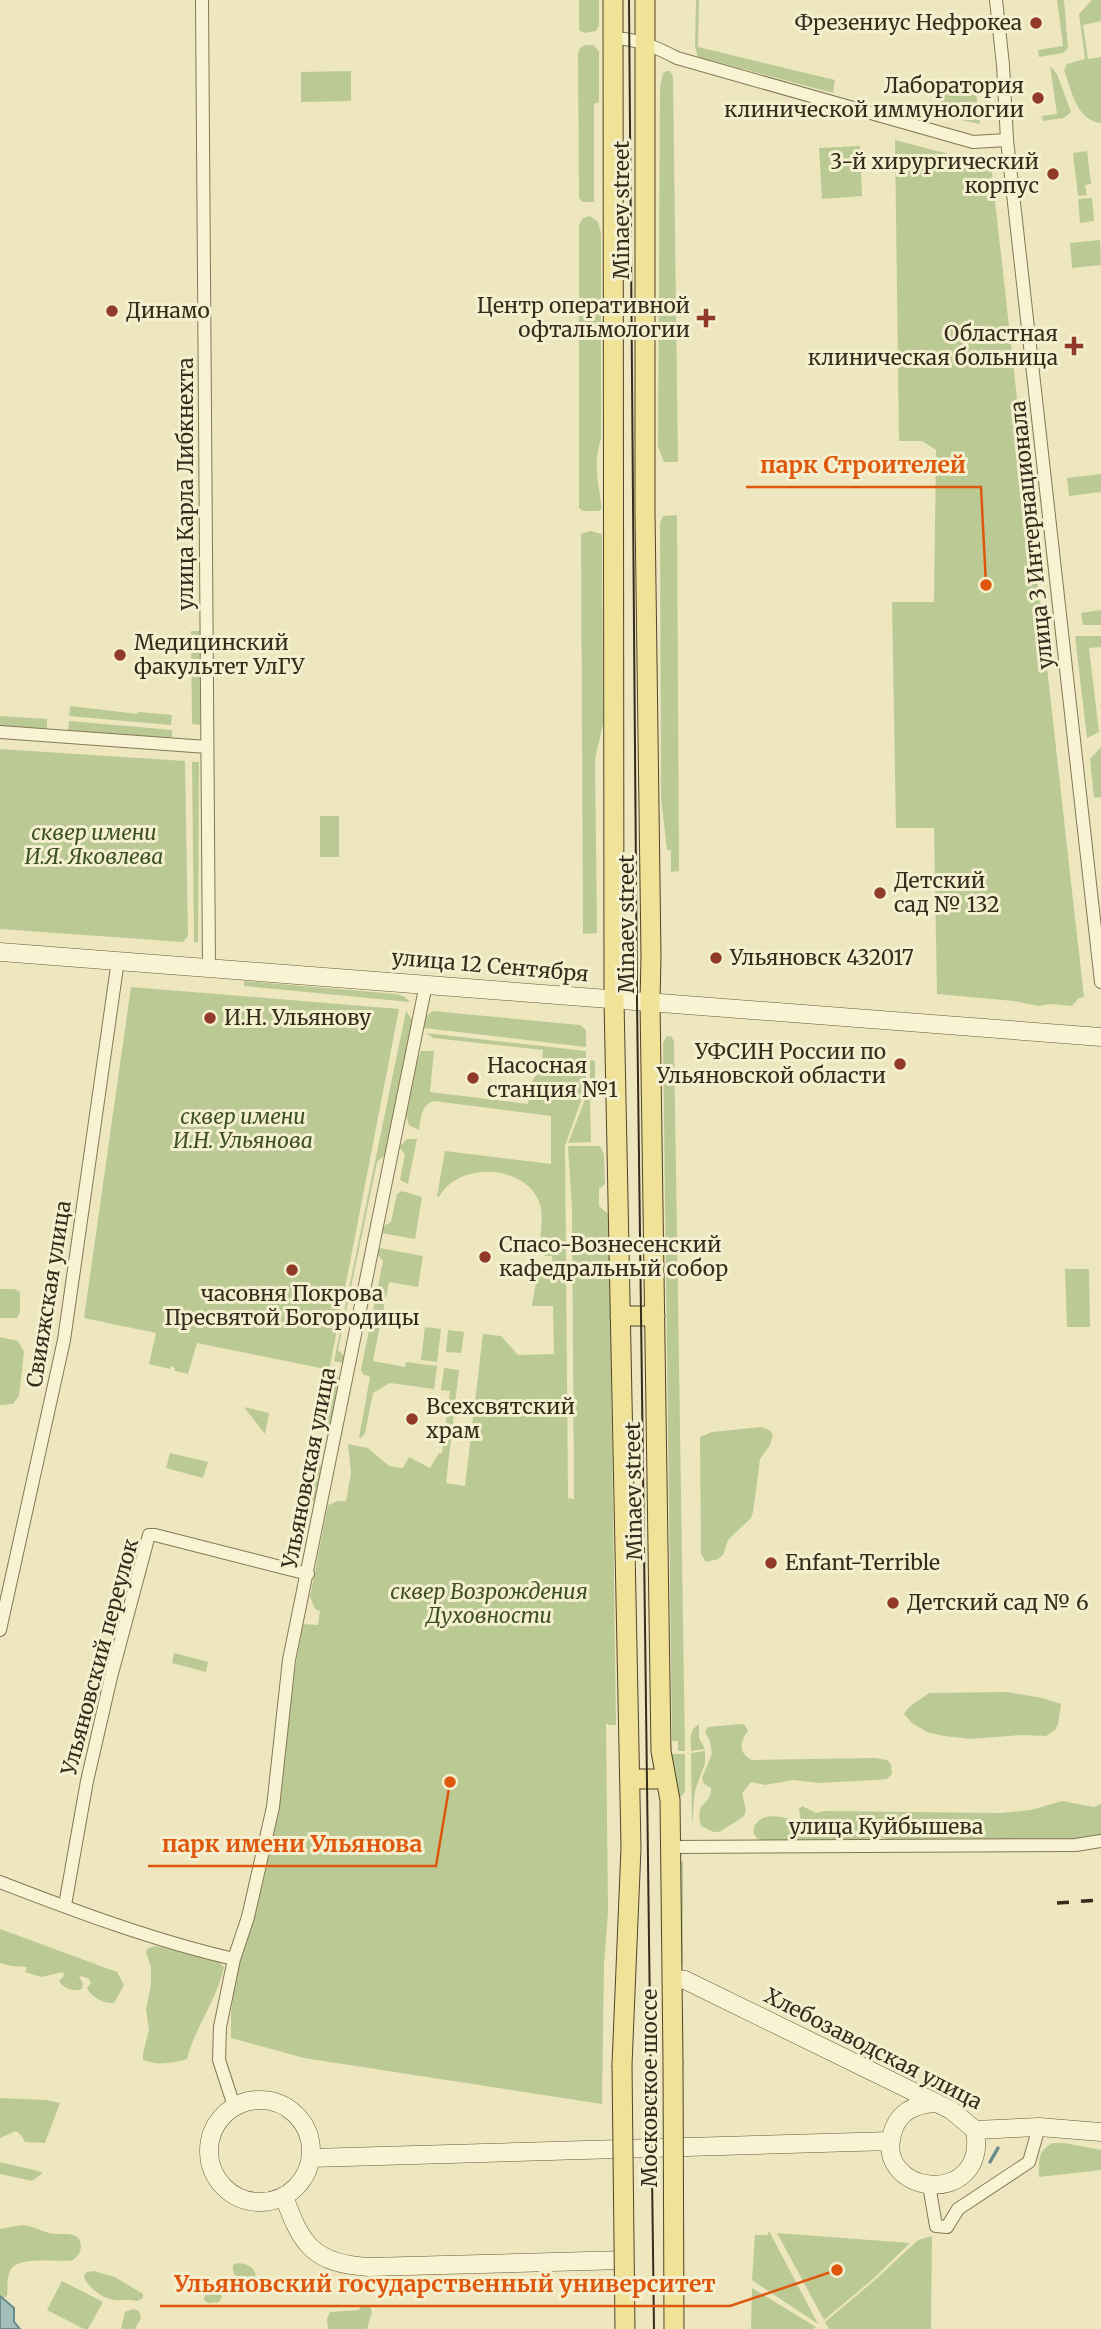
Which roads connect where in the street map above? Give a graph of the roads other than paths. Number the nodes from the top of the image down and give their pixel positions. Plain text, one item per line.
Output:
1 (202, 0) edge
2 (613, 0) edge
3 (645, 0) edge
4 (996, 0) edge
5 (614, 38) junction
6 (645, 43) junction
7 (1007, 140) junction
8 (0, 732) edge
9 (207, 747) junction
10 (0, 952) edge
11 (118, 960) junction
12 (209, 967) junction
13 (1101, 982) edge
14 (426, 984) junction
15 (614, 1000) junction
16 (650, 1002) junction
17 (1101, 1037) edge
18 (620, 1316) junction
19 (655, 1316) junction
20 (307, 1574) junction
21 (0, 1630) edge
22 (630, 1779) junction
23 (666, 1779) junction
24 (1101, 1841) edge
25 (631, 1847) joint
26 (680, 1847) junction
27 (0, 1882) edge
28 (65, 1905) junction
29 (234, 1959) junction
30 (672, 1979) junction
31 (932, 2103) junction
32 (234, 2106) junction
33 (1039, 2127) junction
34 (975, 2130) junction
35 (1101, 2132) edge
36 (891, 2141) junction
37 (311, 2158) junction
38 (929, 2185) junction
39 (284, 2196) junction
40 (624, 2260) junction
41 (625, 2329) edge
42 (674, 2329) edge

1 - 9 street, улица Карла Либкнехта
2 - 5 main road, Minaev street
3 - 6 main road, Minaev street
4 - 7 street, улица 3 Интернационала
5 - 6 street
5 - 15 main road, Minaev street
6 - 7 street
6 - 16 main road, Minaev street
7 - 13 street, улица 3 Интернационала
8 - 9 street
9 - 12 street, улица Карла Либкнехта
10 - 11 street, улица 12 Сентября
11 - 12 street, улица 12 Сентября
11 - 21 street, Свияжская улица
12 - 14 street, улица 12 Сентября
14 - 15 street, улица 12 Сентября
14 - 20 street, Ульяновская улица
15 - 16 street, улица 12 Сентября
15 - 18 main road, Minaev street
16 - 17 street, улица 12 Сентября
16 - 19 main road, Minaev street
18 - 19 main road
18 - 22 main road, Minaev street
19 - 23 main road, Minaev street
20 - 28 street, Ульяновский переулок
20 - 29 street, Ульяновская улица
22 - 23 main road
22 - 25 main road, Minaev street
23 - 26 main road, Minaev street
24 - 26 street, улица Куйбышева
25 - 40 main road, Московское шоссе, bridge
26 - 30 main road, Московское шоссе
27 - 28 street
28 - 29 street
29 - 32 street, Ульяновская улица
30 - 31 street, Хлебозаводская улица
30 - 42 main road, Московское шоссе, bridge
31 - 34 street, Хлебозаводская улица
31 - 36 street
32 - 37 street
32 - 39 street
33 - 34 street, Хлебозаводская улица
33 - 35 street, Хлебозаводская улица
33 - 38 street
34 - 38 street
36 - 37 street
36 - 38 street
37 - 39 street
39 - 40 street
40 - 41 main road, Московское шоссе, bridge

